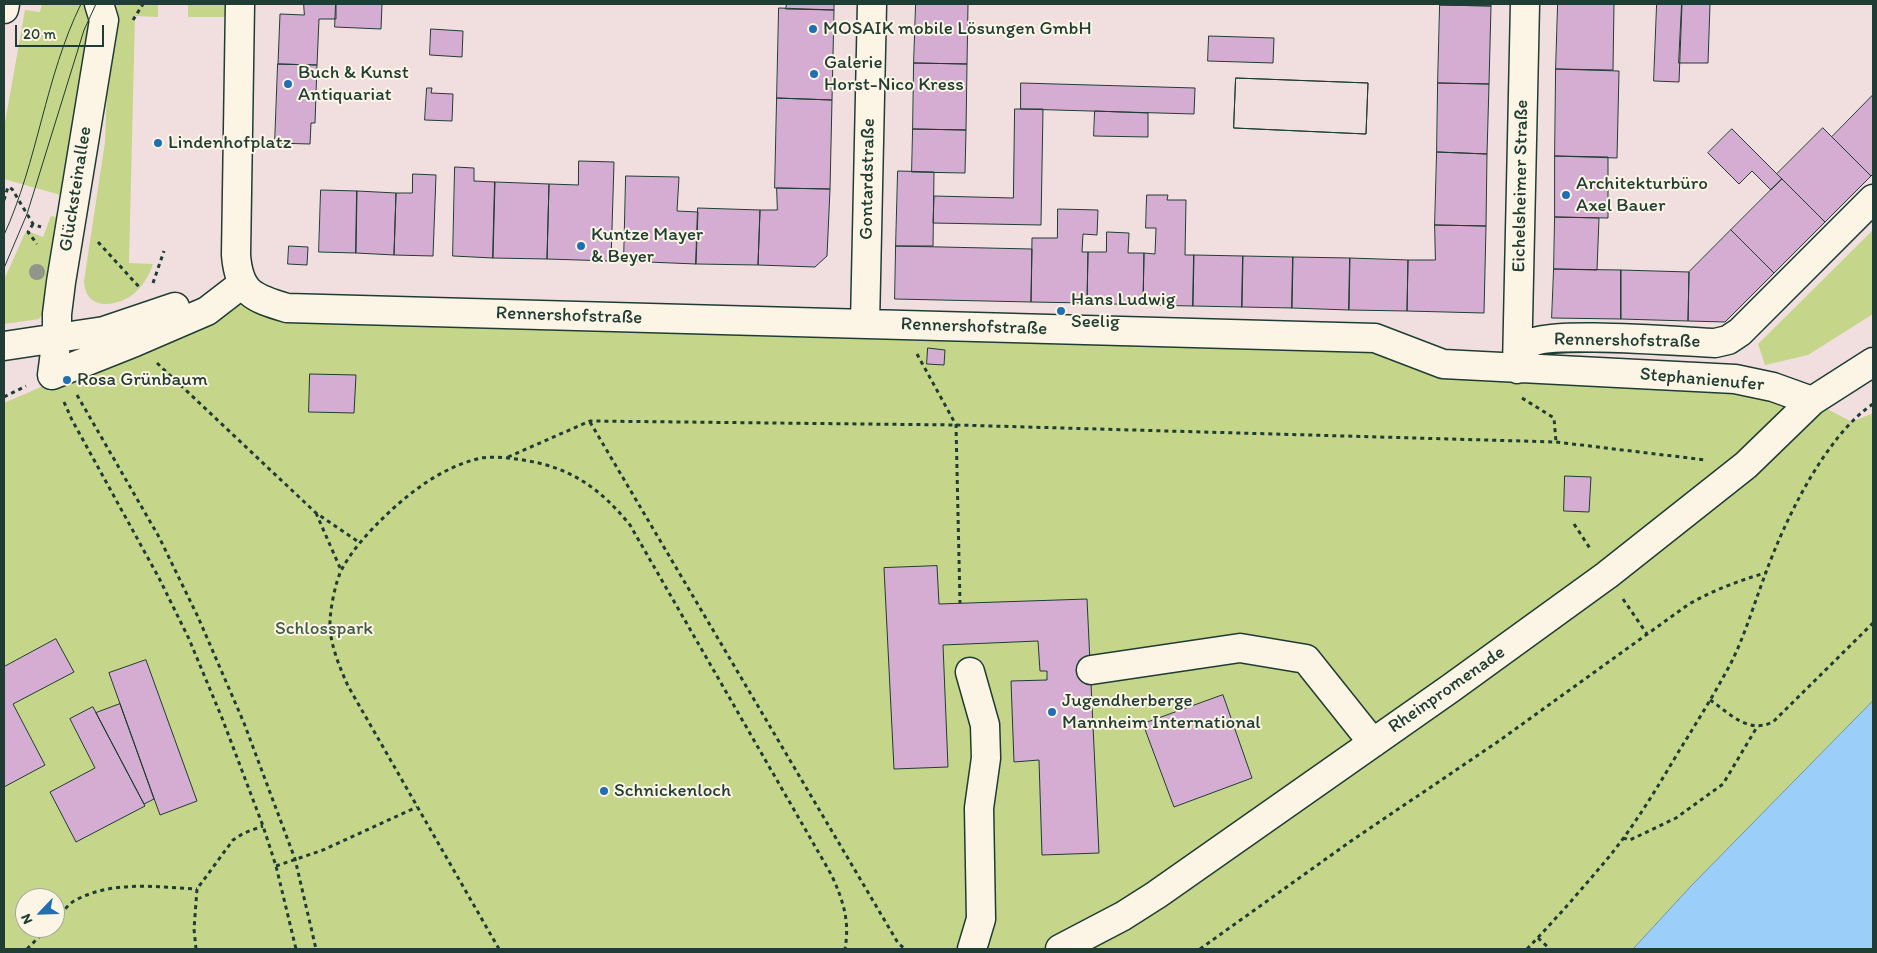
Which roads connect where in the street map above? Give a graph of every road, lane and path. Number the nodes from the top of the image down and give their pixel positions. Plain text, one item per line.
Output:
1 (5, 4) edge
2 (100, 4) edge
3 (240, 4) edge
4 (872, 4) edge
5 (1525, 4) edge
6 (4, 9) edge
7 (1873, 199) edge
8 (4, 200) edge
9 (72, 212) junction
10 (94, 237) dead end
11 (242, 284) junction
12 (145, 293) dead end
13 (865, 324) junction
14 (57, 337) junction
15 (136, 342) junction
16 (4, 346) edge
17 (914, 348) dead end
18 (1873, 362) edge
19 (1516, 369) junction
20 (58, 372) junction
21 (1521, 397) dead end
22 (1812, 401) junction
23 (1873, 404) edge
24 (590, 421) junction
25 (956, 425) junction
26 (1556, 442) junction
27 (507, 458) junction
28 (1746, 465) junction
29 (316, 513) junction
30 (360, 544) junction
31 (341, 570) junction
32 (1765, 573) junction
33 (1625, 602) dead end
34 (960, 603) dead end
35 (1873, 622) edge
36 (1647, 634) junction
37 (1091, 670) dead end
38 (970, 672) dead end
39 (1710, 700) junction
40 (1757, 726) junction
41 (1373, 743) junction
42 (417, 807) junction
43 (263, 826) junction
44 (1623, 838) junction
45 (295, 860) junction
46 (276, 866) junction
47 (197, 890) junction
48 (65, 910) edge
49 (38, 938) edge
50 (1538, 938) junction
51 (27, 949) edge
52 (196, 949) edge
53 (296, 949) edge
54 (316, 949) edge
55 (499, 949) edge
56 (845, 949) edge
57 (905, 949) edge
58 (972, 949) edge
59 (1060, 949) edge
60 (1200, 949) edge
61 (1528, 949) edge
62 (1550, 949) edge

1 - 6 street
2 - 9 street, Glücksteinallee
3 - 11 street
4 - 13 street, Gontardstraße
5 - 19 street, Eichelsheimer Straße
7 - 19 street, Rennershofstraße
8 - 9 path
9 - 14 street, Glücksteinallee
10 - 12 path
11 - 13 street, Rennershofstraße
11 - 14 street
11 - 15 street
13 - 19 street, Rennershofstraße
14 - 16 street
14 - 20 street, Glücksteinallee
15 - 20 street
15 - 29 path
17 - 25 path
18 - 22 street
19 - 22 street, Stephanienufer
20 - 43 path
20 - 45 path
21 - 26 path
22 - 28 street, Rheinpromenade
23 - 32 path
24 - 25 path
24 - 27 path
24 - 57 path
25 - 26 path
25 - 34 path
26 - 28 path
27 - 30 path
27 - 56 path
28 - 41 street, Rheinpromenade
29 - 30 path
29 - 31 path
30 - 31 path
31 - 42 path
32 - 36 path
32 - 39 path
33 - 36 path
35 - 40 path
36 - 60 path
37 - 41 street
38 - 58 street
39 - 40 path
39 - 44 path
40 - 44 path
41 - 59 street, Rheinpromenade
42 - 45 path
42 - 55 path
43 - 46 path
43 - 47 path
44 - 50 path
45 - 46 path
45 - 54 path
46 - 53 path
47 - 48 path
47 - 52 path
49 - 51 path
50 - 61 path
50 - 62 path

